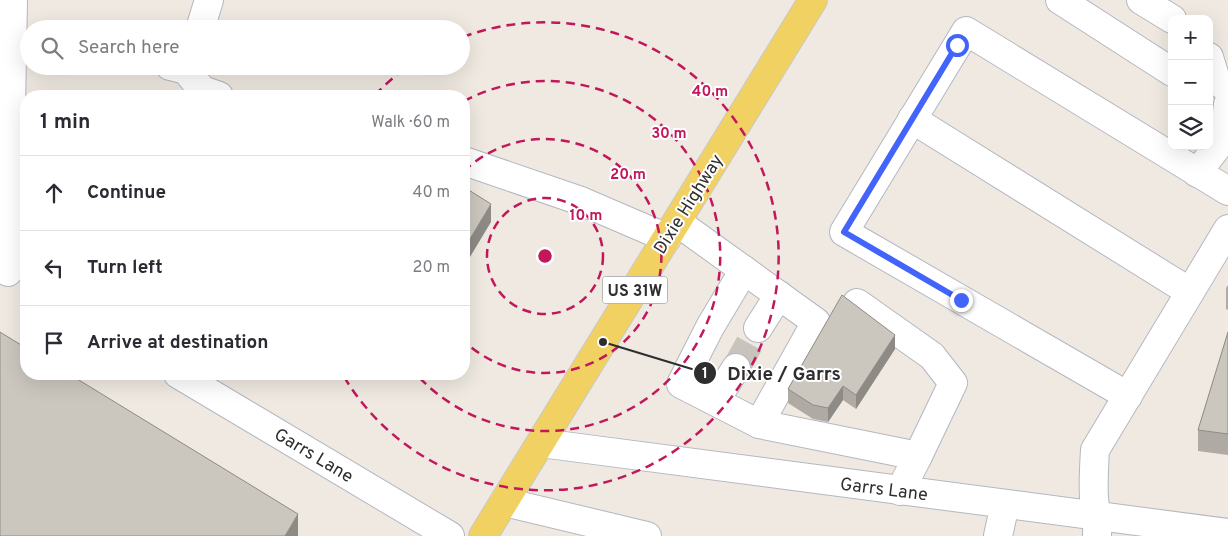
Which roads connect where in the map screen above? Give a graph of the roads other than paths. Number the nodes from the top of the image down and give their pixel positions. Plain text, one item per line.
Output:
1 (13, 0) edge
2 (209, 0) edge
3 (813, 0) edge
4 (1060, 0) edge
5 (1141, 0) edge
6 (1168, 17) edge
7 (203, 20) edge
8 (20, 51) edge
9 (1168, 69) edge
10 (188, 75) edge
11 (202, 90) edge
12 (1228, 104) edge
13 (912, 119) junction
14 (470, 164) edge
15 (1197, 173) junction
16 (1228, 191) edge
17 (1228, 228) edge
18 (672, 230) junction
19 (744, 270) junction
20 (11, 274) edge
21 (1190, 292) junction
22 (779, 295) junction
23 (858, 303) dead end
24 (758, 328) tunnel mouth
25 (736, 368) tunnel mouth
26 (188, 380) edge
27 (1128, 396) junction
28 (715, 402) junction
29 (759, 424) junction
30 (541, 443) junction
31 (918, 456) junction
32 (900, 491) junction
33 (504, 502) junction
34 (1005, 504) junction
35 (1098, 527) edge
36 (1228, 533) edge
37 (450, 536) edge
38 (483, 536) edge
39 (646, 536) edge
40 (998, 536) edge

1 - 8 street
2 - 7 street
3 - 18 main road, Dixie Highway / US 31W
4 - 9 street
5 - 6 street
8 - 20 street
10 - 11 street
12 - 15 street
13 - 15 street
13 - 21 street
13 - 27 street
14 - 18 street
15 - 16 street
17 - 21 street
18 - 19 street
18 - 30 main road, Dixie Highway / US 31W
19 - 22 street
19 - 28 street
21 - 27 street
22 - 24 street
22 - 29 street
23 - 31 street
25 - 28 street
26 - 37 street, Garrs Lane
27 - 35 street
28 - 29 street
29 - 31 street
30 - 32 street, Garrs Lane
30 - 33 main road, Dixie Highway / US 31W
31 - 32 street
32 - 34 street, Garrs Lane
33 - 38 main road, Dixie Highway / US 31W
33 - 39 street
34 - 35 street, Garrs Lane
34 - 40 street
35 - 36 street, Garrs Lane

